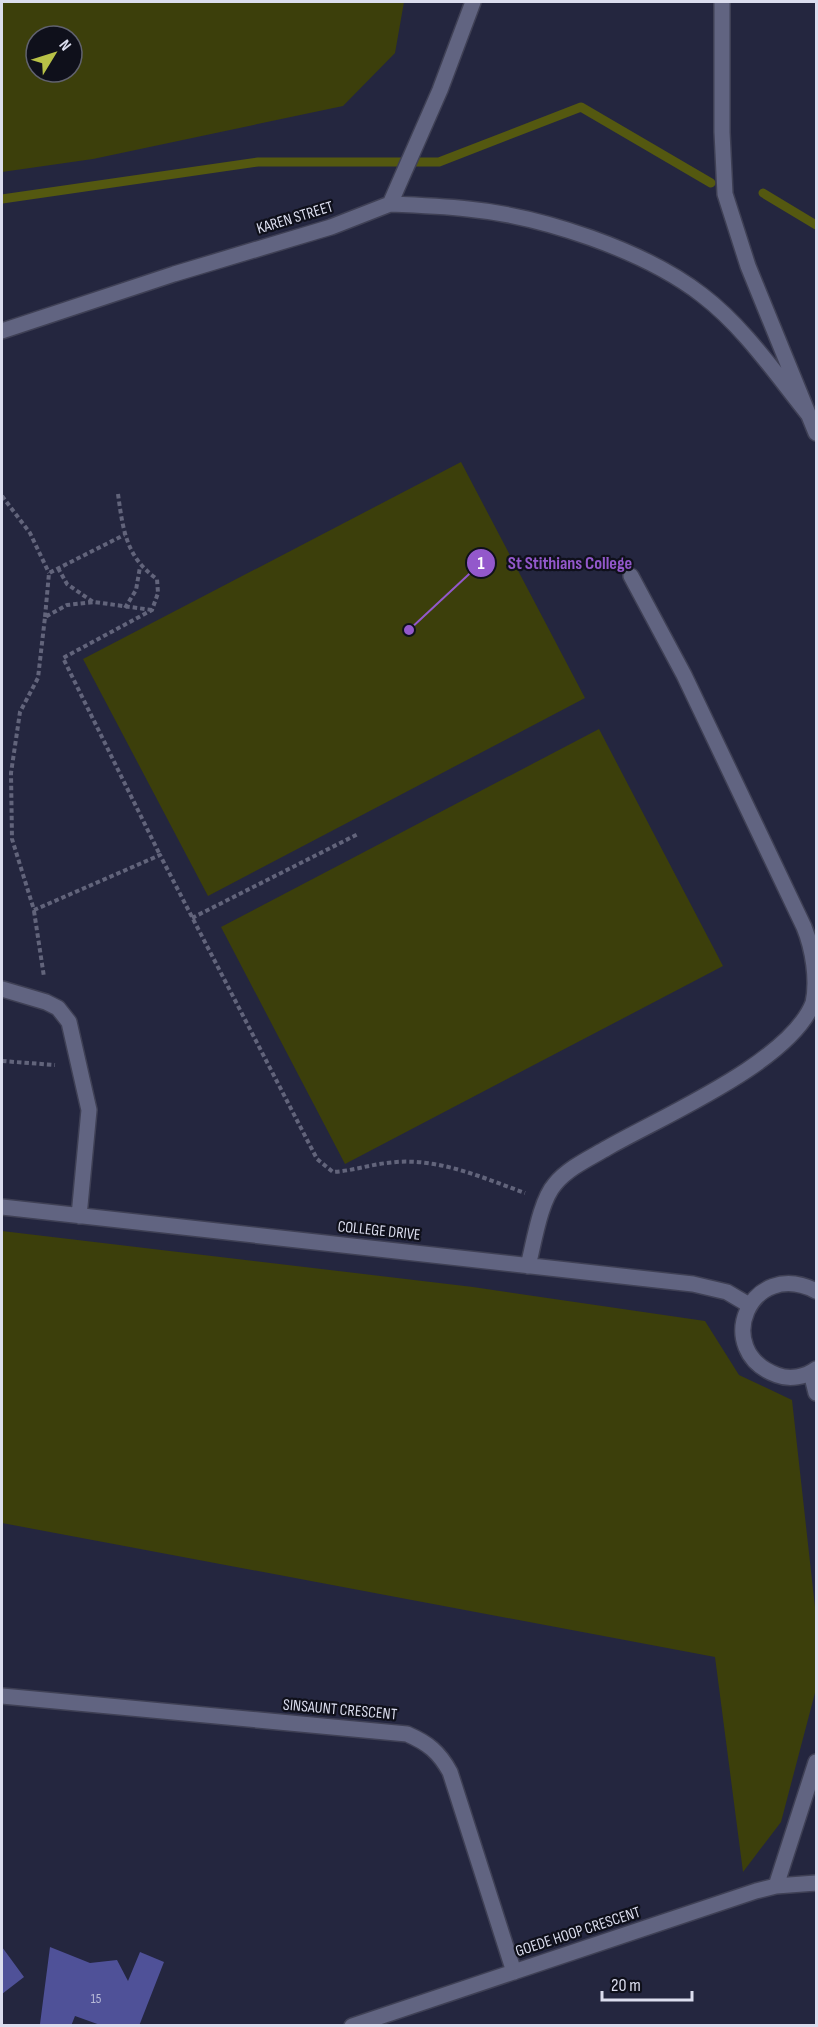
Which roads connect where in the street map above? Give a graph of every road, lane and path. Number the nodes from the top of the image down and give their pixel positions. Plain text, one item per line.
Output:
1 (473, 2) edge
2 (722, 2) edge
3 (390, 204) junction
4 (2, 331) edge
5 (808, 414) junction
6 (816, 433) edge
7 (118, 495) dead end
8 (2, 496) edge
9 (124, 535) junction
10 (140, 567) junction
11 (58, 568) junction
12 (49, 573) junction
13 (631, 576) dead end
14 (94, 602) junction
15 (125, 608) junction
16 (152, 610) junction
17 (45, 617) junction
18 (358, 834) dead end
19 (159, 855) junction
20 (34, 910) junction
21 (192, 918) junction
22 (2, 989) edge
23 (46, 1002) junction
24 (2, 1061) edge
25 (80, 1066) junction
26 (546, 1200) junction
27 (2, 1207) edge
28 (79, 1216) junction
29 (528, 1266) junction
30 (816, 1291) edge
31 (749, 1305) junction
32 (814, 1371) edge
33 (816, 1393) edge
34 (2, 1696) edge
35 (816, 1762) edge
36 (816, 1883) edge
37 (776, 1886) junction
38 (514, 1972) junction
39 (352, 2025) edge

1 - 3 street
2 - 5 street
3 - 4 street, KAREN STREET
3 - 5 street
5 - 6 street
7 - 9 path
8 - 12 path
9 - 10 path
9 - 11 path
10 - 15 path
10 - 16 path
11 - 12 path
11 - 14 path
12 - 17 path
13 - 26 street
14 - 15 path
14 - 17 path
15 - 16 path
16 - 19 path
17 - 20 path
18 - 21 path
19 - 20 path
19 - 21 path
20 - 23 path
21 - 26 path
22 - 23 street
23 - 25 street
24 - 25 path
25 - 28 street
26 - 29 street
27 - 28 street, COLLEGE DRIVE
28 - 29 street, COLLEGE DRIVE
29 - 31 street, COLLEGE DRIVE
30 - 31 street
31 - 32 street
32 - 33 street
34 - 38 street, SINSAUNT CRESCENT
35 - 37 street
36 - 37 street, GOEDE HOOP CRESCENT
37 - 38 street, GOEDE HOOP CRESCENT
38 - 39 street, GOEDE HOOP CRESCENT

